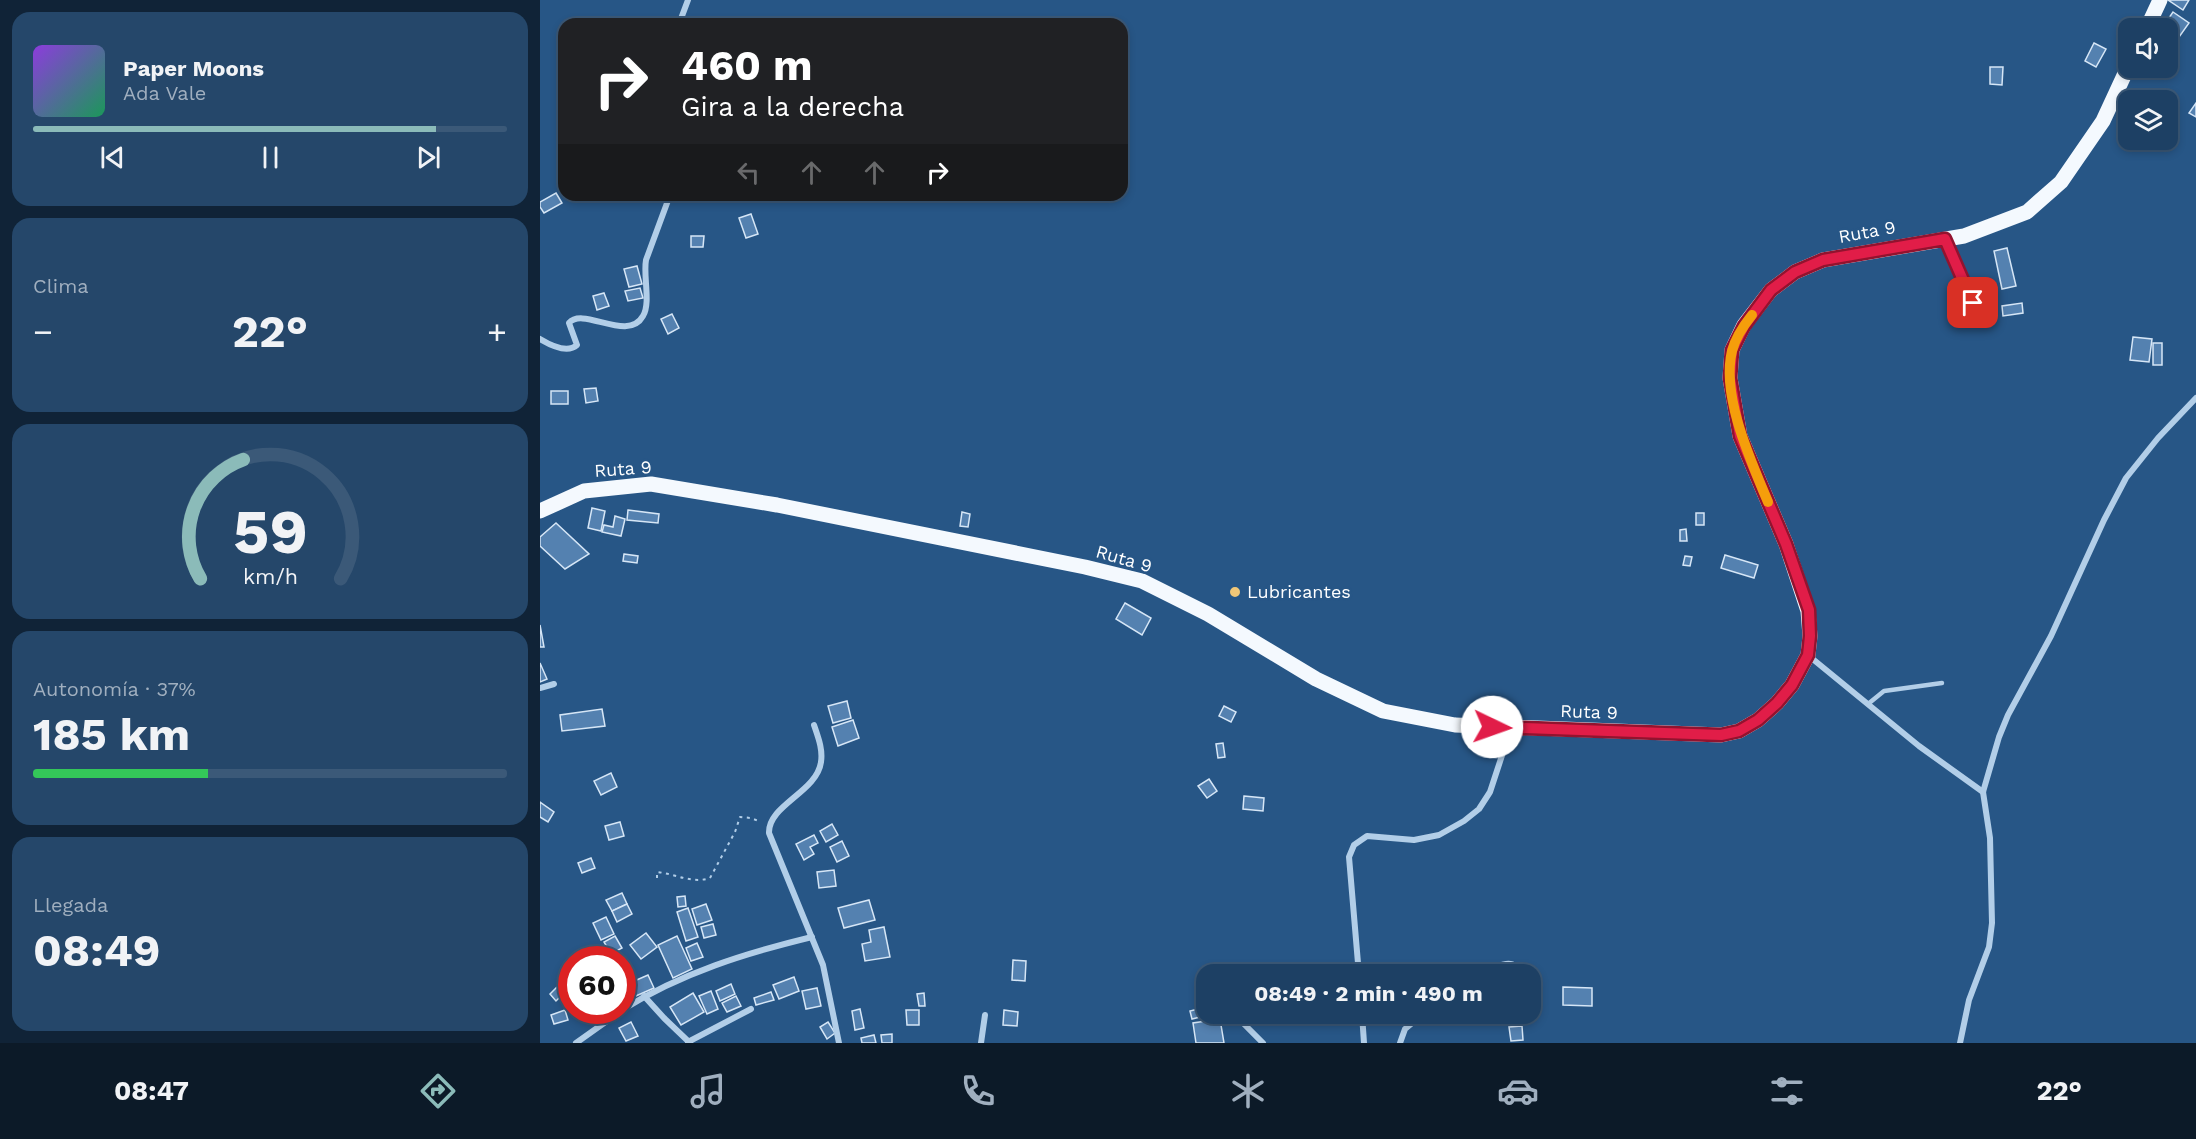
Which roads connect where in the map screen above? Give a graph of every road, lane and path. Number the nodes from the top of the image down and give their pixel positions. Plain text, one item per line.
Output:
1 (688, 0) edge
2 (2160, 0) edge
3 (681, 18) edge
4 (2152, 18) edge
5 (2123, 78) edge
6 (668, 201) edge
7 (1945, 239) junction
8 (1973, 303) dead end
9 (540, 339) edge
10 (2196, 398) edge
11 (540, 512) edge
12 (1808, 655) junction
13 (1942, 683) dead end
14 (554, 684) dead end
15 (540, 688) edge
16 (1868, 704) junction
17 (814, 725) dead end
18 (1511, 728) junction
19 (1983, 792) junction
20 (769, 826) junction
21 (657, 878) dead end
22 (812, 937) junction
23 (1358, 964) edge
24 (645, 996) junction
25 (636, 1001) edge
26 (751, 1009) dead end
27 (985, 1015) dead end
28 (602, 1024) edge
29 (1244, 1024) edge
30 (1363, 1024) edge
31 (1411, 1024) edge
32 (689, 1042) edge
33 (576, 1043) edge
34 (839, 1043) edge
35 (981, 1043) edge
36 (1263, 1043) edge
37 (1364, 1043) edge
38 (1400, 1043) edge
39 (1960, 1043) edge

1 - 3 street
2 - 4 main road
5 - 7 main road, Ruta 9
6 - 9 street
7 - 8 lane
7 - 12 main road, Ruta 9
10 - 19 street
11 - 18 main road, Ruta 9
12 - 16 street
12 - 18 main road, Ruta 9
13 - 16 lane
14 - 15 street
16 - 19 street
17 - 20 street
18 - 23 street
19 - 39 street
20 - 21 path
20 - 22 street
22 - 24 street
22 - 34 street
24 - 25 street
24 - 32 street
26 - 32 street
27 - 35 street
28 - 33 street
29 - 36 street
30 - 37 street
31 - 38 street

